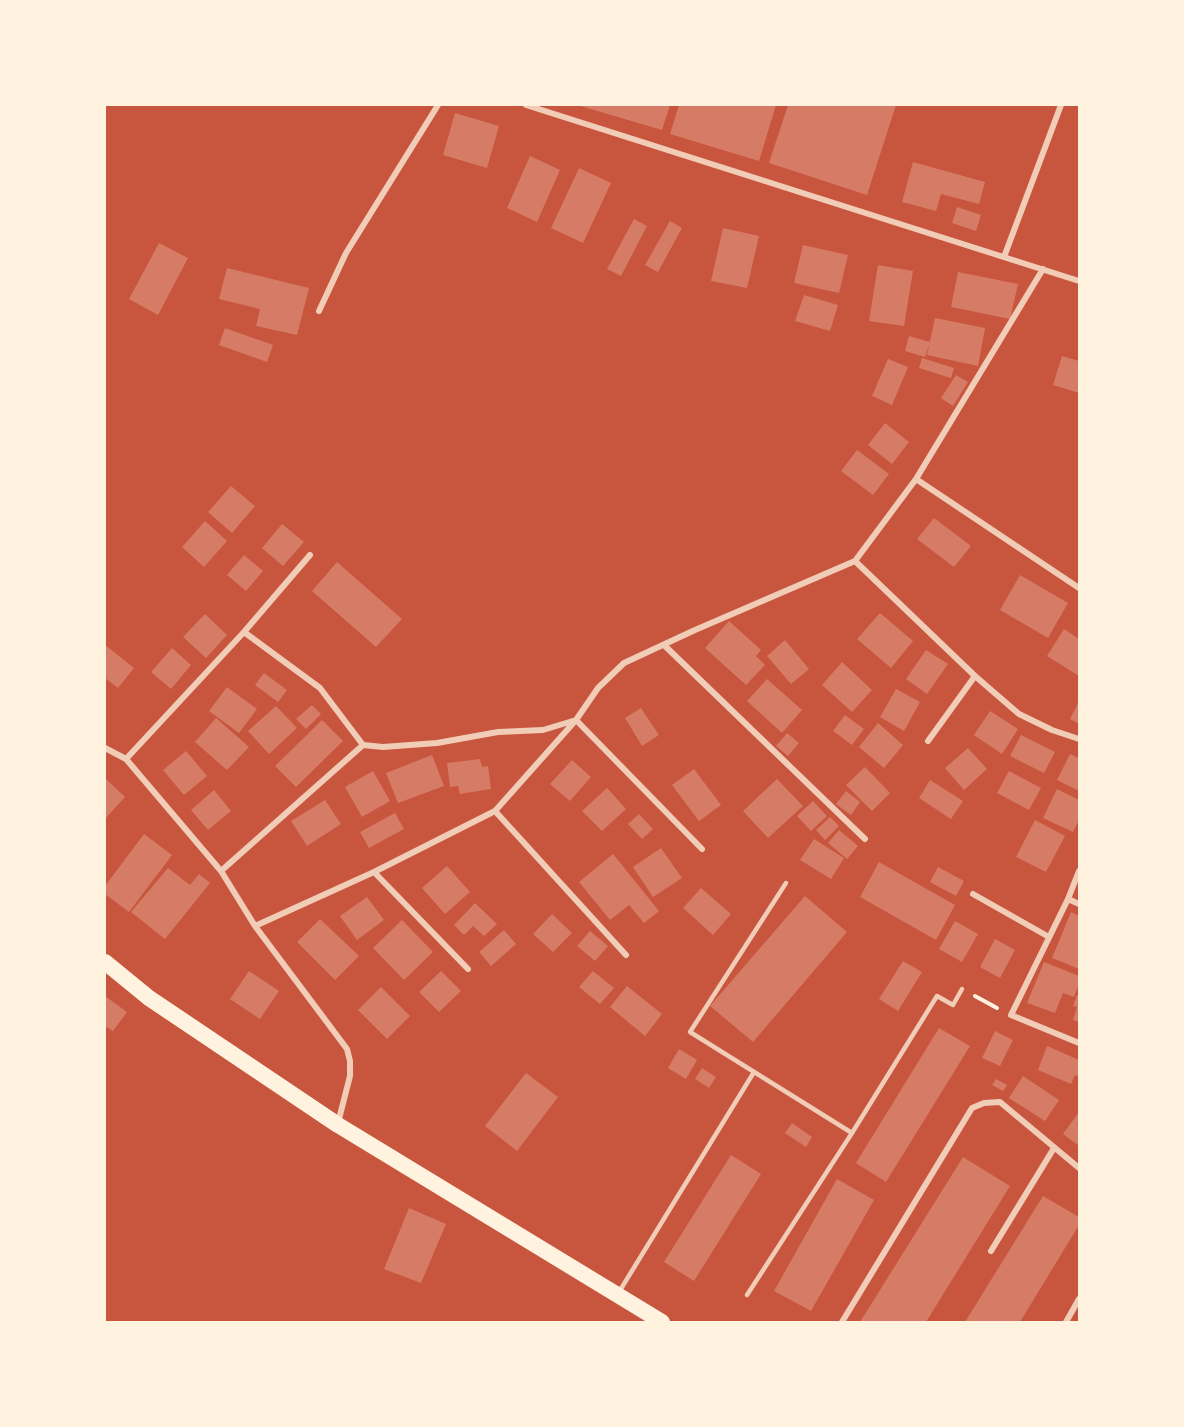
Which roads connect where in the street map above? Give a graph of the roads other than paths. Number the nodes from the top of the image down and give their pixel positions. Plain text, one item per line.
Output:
1 (438, 105) edge
2 (526, 105) edge
3 (1061, 105) edge
4 (1004, 257) junction
5 (1043, 269) junction
6 (1079, 281) edge
7 (319, 311) dead end
8 (916, 478) junction
9 (310, 555) dead end
10 (855, 561) junction
11 (1079, 588) edge
12 (244, 632) junction
13 (664, 645) junction
14 (975, 676) junction
15 (576, 720) junction
16 (1079, 740) edge
17 (928, 741) dead end
18 (363, 745) junction
19 (105, 748) edge
20 (126, 759) junction
21 (495, 811) junction
22 (865, 839) dead end
23 (702, 849) dead end
24 (221, 871) junction
25 (1079, 871) edge
26 (374, 872) junction
27 (786, 883) dead end
28 (973, 894) dead end
29 (1068, 899) junction
30 (1079, 904) edge
31 (255, 926) junction
32 (1049, 937) junction
33 (626, 955) dead end
34 (105, 962) edge
35 (468, 969) dead end
36 (962, 989) road end
37 (1079, 1043) edge
38 (754, 1072) junction
39 (338, 1125) junction
40 (852, 1133) junction
41 (1054, 1148) junction
42 (1079, 1168) edge
43 (990, 1251) dead end
44 (618, 1294) junction
45 (747, 1295) dead end
46 (1079, 1299) edge
47 (662, 1322) edge
48 (842, 1322) edge
49 (1066, 1322) edge

1 - 7 street
2 - 4 street
3 - 4 street
4 - 5 street
5 - 6 street
5 - 8 street
8 - 10 street
8 - 11 street
9 - 12 street
10 - 13 street
10 - 14 street
12 - 18 street
12 - 20 street
13 - 15 street
13 - 22 street
14 - 16 street
14 - 17 street
15 - 18 street
15 - 21 street
15 - 23 street
18 - 24 street
19 - 20 street
20 - 24 street
21 - 26 street
21 - 33 street
24 - 31 street
25 - 29 street
26 - 31 street
26 - 35 street
27 - 38 lane
28 - 32 street
29 - 30 street
29 - 32 street
31 - 39 street
32 - 37 street
34 - 39 highway
36 - 40 lane
38 - 40 lane
38 - 44 lane
39 - 44 highway
40 - 45 lane
41 - 42 street
41 - 43 street
41 - 48 street
44 - 47 highway
46 - 49 street

